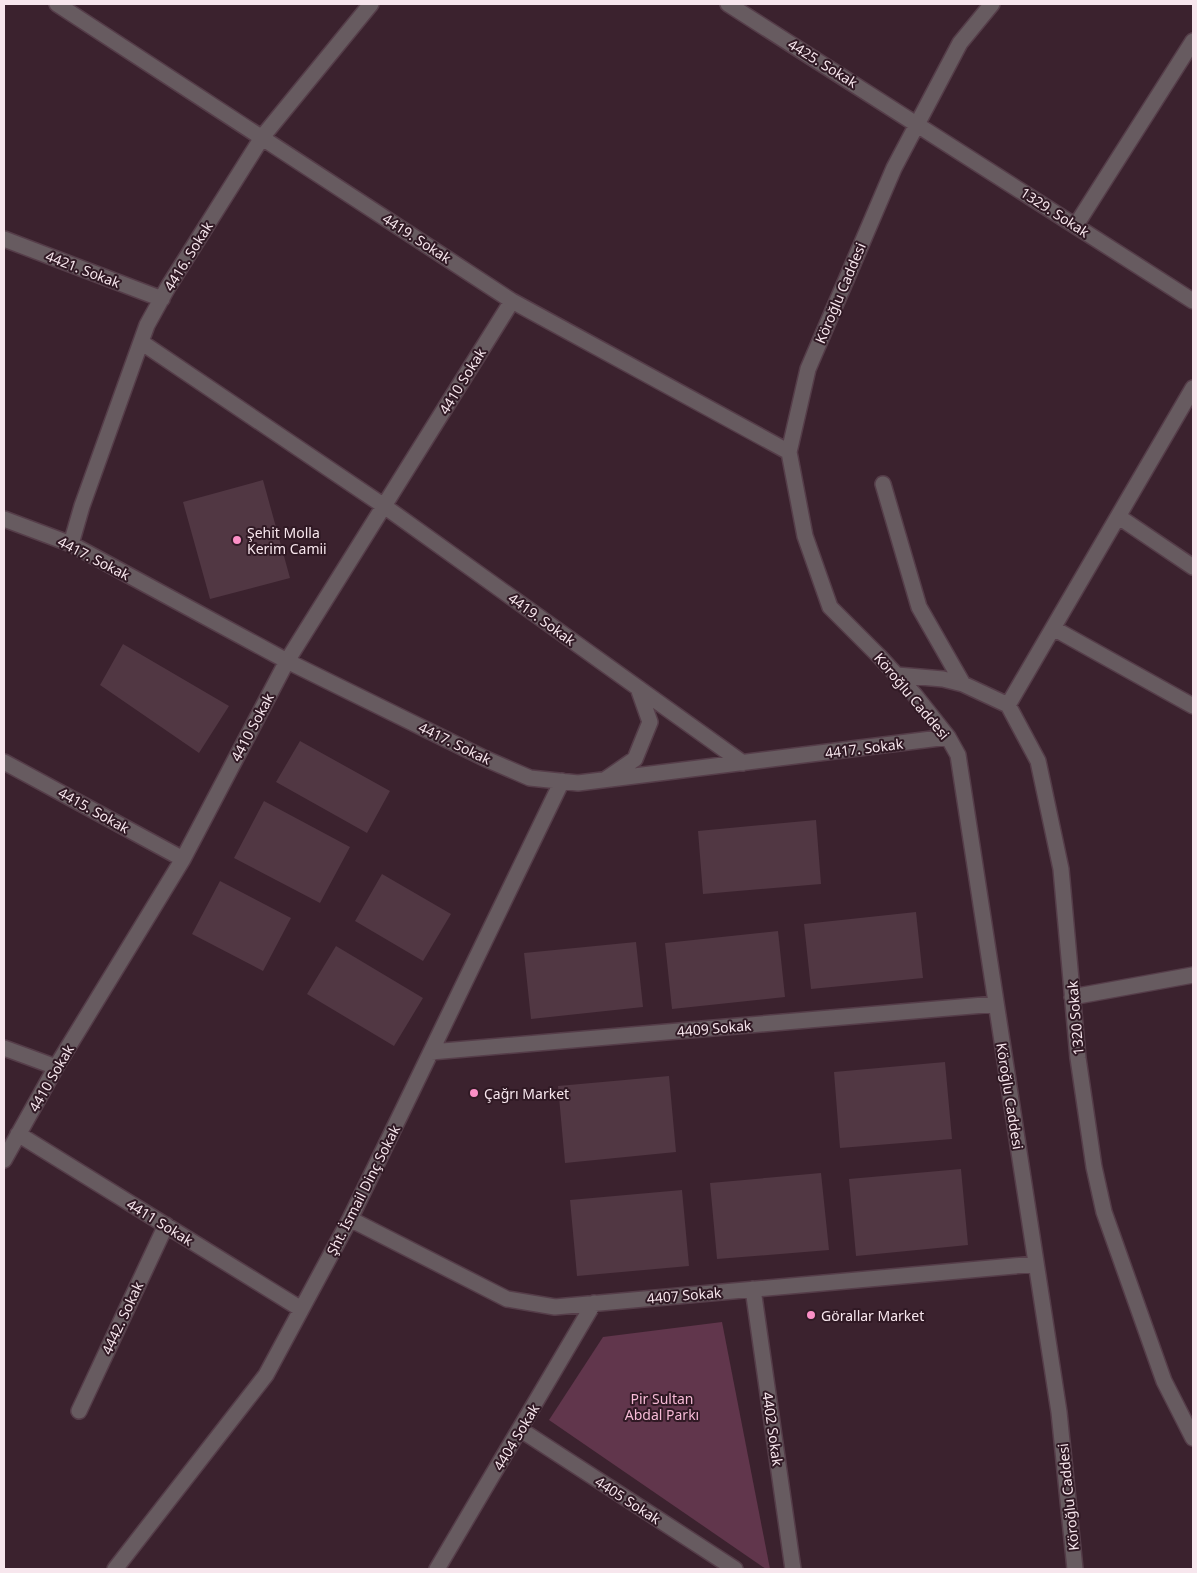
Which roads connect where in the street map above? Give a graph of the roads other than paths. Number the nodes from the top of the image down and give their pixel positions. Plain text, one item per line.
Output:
1 (57, 4) edge
2 (371, 4) edge
3 (728, 4) edge
4 (992, 4) edge
5 (1193, 41) edge
6 (918, 123) junction
7 (263, 136) junction
8 (1076, 225) junction
9 (4, 239) edge
10 (162, 299) junction
11 (512, 300) junction
12 (1193, 301) edge
13 (141, 342) junction
14 (1193, 388) edge
15 (789, 452) junction
16 (883, 484) dead end
17 (384, 506) junction
18 (1118, 517) junction
19 (4, 518) edge
20 (71, 544) junction
21 (1193, 567) edge
22 (1053, 628) junction
23 (287, 661) junction
24 (897, 675) junction
25 (963, 684) junction
26 (638, 688) junction
27 (1008, 704) junction
28 (1193, 706) edge
29 (948, 737) junction
30 (4, 762) edge
31 (742, 763) junction
32 (605, 780) junction
33 (562, 782) junction
34 (183, 859) junction
35 (1193, 974) edge
36 (1072, 997) junction
37 (996, 1004) junction
38 (4, 1048) edge
39 (431, 1052) junction
40 (56, 1067) junction
41 (18, 1134) junction
42 (4, 1160) edge
43 (350, 1219) junction
44 (166, 1225) junction
45 (1036, 1264) junction
46 (753, 1289) junction
47 (594, 1303) junction
48 (301, 1309) junction
49 (79, 1411) dead end
50 (521, 1430) junction
51 (1193, 1438) edge
52 (115, 1569) edge
53 (437, 1569) edge
54 (735, 1569) edge
55 (793, 1569) edge
56 (1075, 1569) edge

1 - 7 street, 4419. Sokak
2 - 7 street, 4416. Sokak
3 - 6 street, 4425. Sokak
4 - 6 street, Köroğlu Caddesi
5 - 8 street
6 - 8 street, 1329. Sokak
6 - 15 street, Köroğlu Caddesi
7 - 10 street, 4416. Sokak
7 - 11 street, 4419. Sokak
8 - 12 street, 1329. Sokak
9 - 10 street, 4421. Sokak
10 - 13 street, 4416. Sokak
11 - 15 street, 4419. Sokak
11 - 17 street, 4410 Sokak
13 - 17 street, 4419. Sokak
13 - 20 street, 4416. Sokak
14 - 18 street
15 - 24 street, Köroğlu Caddesi
16 - 25 street
17 - 23 street, 4410 Sokak
17 - 26 street, 4419. Sokak
18 - 21 street
18 - 22 street
19 - 20 street, 4417. Sokak
20 - 23 street, 4417. Sokak
22 - 27 street
22 - 28 street
23 - 33 street, 4417. Sokak
23 - 34 street, 4410 Sokak
24 - 25 street
24 - 29 street, Köroğlu Caddesi
25 - 27 street
26 - 31 street, 4419. Sokak
26 - 32 street
27 - 36 street, 1320 Sokak
29 - 31 street, 4417. Sokak
29 - 37 street, Köroğlu Caddesi
30 - 34 street, 4415. Sokak
31 - 32 street, 4417. Sokak
32 - 33 street, 4417. Sokak
33 - 39 street, Şht. İsmail Dinç Sokak
34 - 40 street, 4410 Sokak
35 - 36 street
36 - 51 street, 1320 Sokak
37 - 39 street, 4409 Sokak
37 - 45 street, Köroğlu Caddesi
38 - 40 street
39 - 43 street, Şht. İsmail Dinç Sokak
40 - 41 street, 4410 Sokak
41 - 42 street, 4410 Sokak
41 - 44 street, 4411 Sokak
43 - 47 street, 4407 Sokak
43 - 48 street, Şht. İsmail Dinç Sokak
44 - 48 street, 4411 Sokak
44 - 49 street, 4442. Sokak
45 - 46 street, 4407 Sokak
45 - 56 street, Köroğlu Caddesi
46 - 47 street, 4407 Sokak
46 - 55 street, 4402 Sokak
47 - 50 street, 4404 Sokak
48 - 52 street, Şht. İsmail Dinç Sokak
50 - 53 street, 4404 Sokak
50 - 54 street, 4405 Sokak

